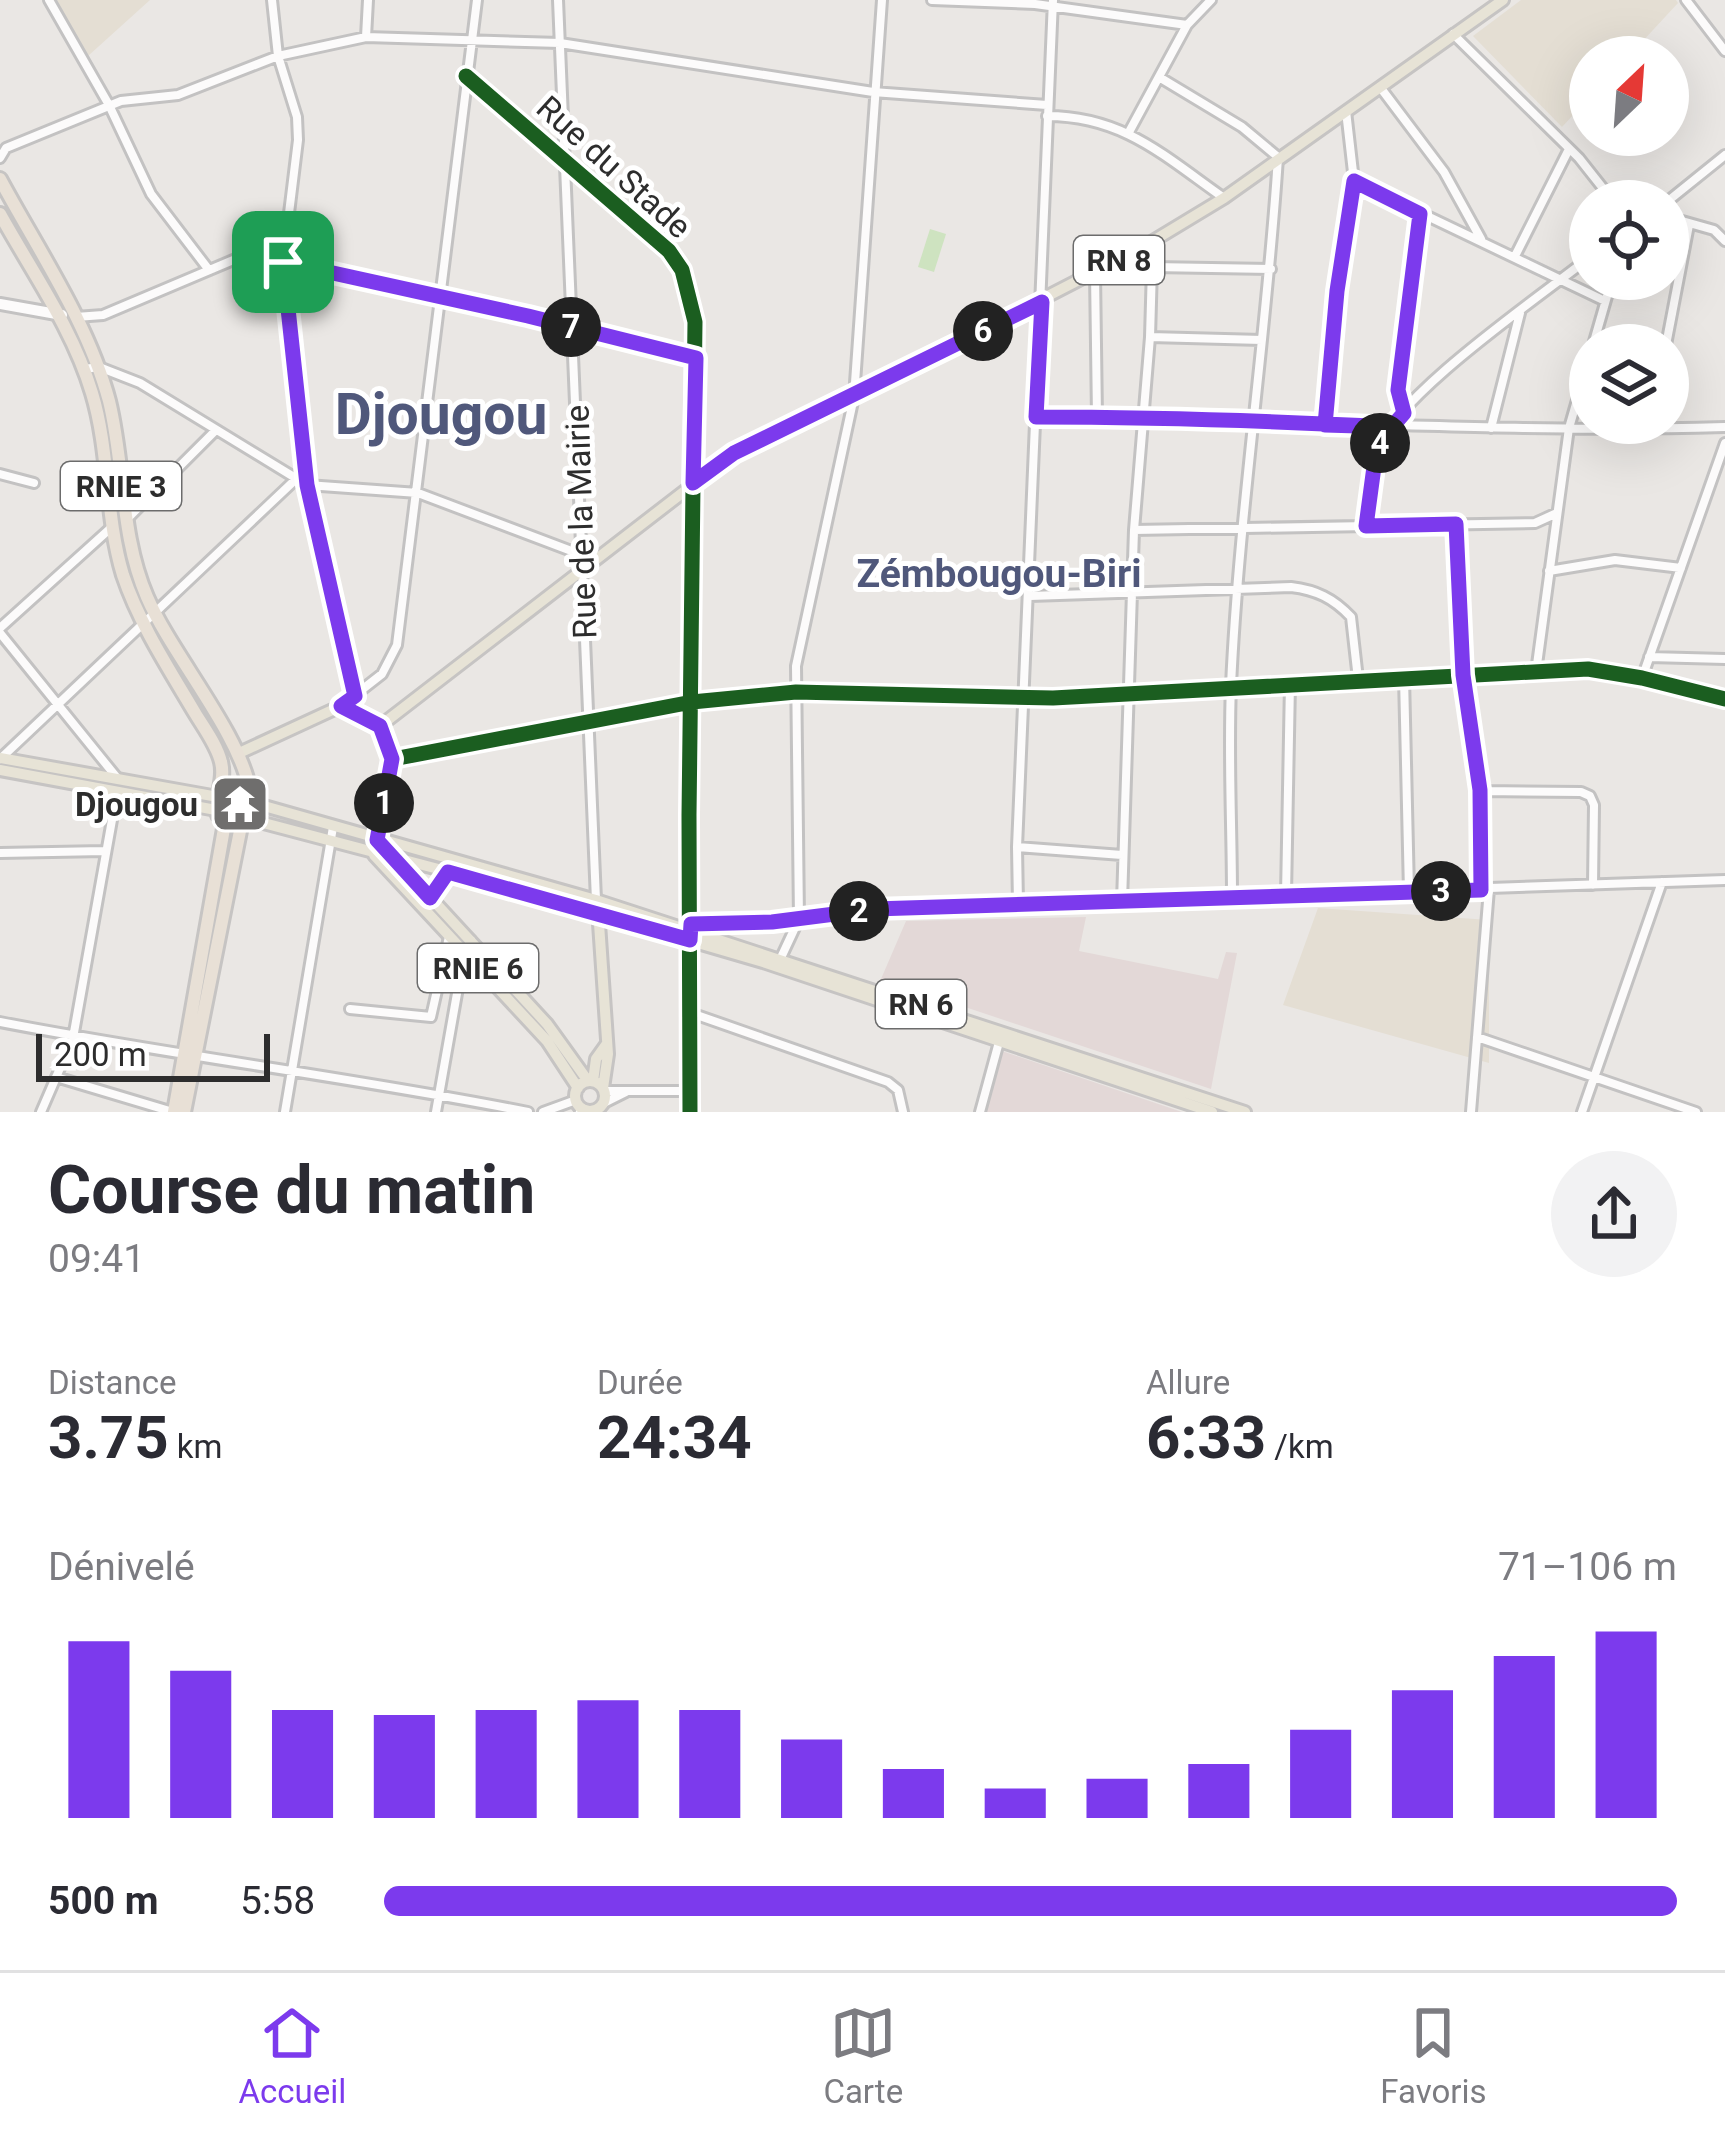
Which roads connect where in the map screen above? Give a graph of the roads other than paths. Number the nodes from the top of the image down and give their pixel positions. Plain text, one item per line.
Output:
1 (49, 0) edge
2 (272, 0) edge
3 (368, 0) edge
4 (477, 0) edge
5 (881, 0) edge
6 (932, 0) edge
7 (1211, 0) edge
8 (1503, 0) edge
9 (1686, 0) edge
10 (559, 2) edge
11 (1052, 3) edge
12 (1187, 25) junction
13 (1454, 34) junction
14 (366, 37) junction
15 (470, 40) junction
16 (560, 43) junction
17 (1725, 52) edge
18 (278, 56) junction
19 (466, 76) junction
20 (1159, 77) junction
21 (1379, 86) junction
22 (873, 92) junction
23 (109, 105) junction
24 (1047, 111) junction
25 (1346, 111) junction
26 (1129, 132) junction
27 (1569, 149) joint
28 (1725, 155) edge
29 (1575, 156) edge
30 (1277, 157) junction
31 (0, 158) edge
32 (565, 165) junction
33 (0, 179) edge
34 (1595, 180) edge
35 (1354, 181) junction
36 (1689, 184) edge
37 (1224, 199) junction
38 (0, 214) edge
39 (1420, 214) junction
40 (1689, 225) edge
41 (1482, 240) junction
42 (1725, 241) edge
43 (1143, 247) junction
44 (1515, 256) junction
45 (283, 262) junction
46 (1152, 267) junction
47 (1271, 269) junction
48 (209, 270) junction
49 (1095, 273) junction
50 (1569, 273) edge
51 (1562, 279) junction
52 (439, 299) junction
53 (1606, 301) joint
54 (1042, 302) junction
55 (0, 304) edge
56 (1521, 311) junction
57 (58, 315) junction
58 (75, 317) junction
59 (1599, 324) edge
60 (574, 328) junction
61 (1150, 337) junction
62 (1262, 340) junction
63 (696, 358) junction
64 (91, 368) junction
65 (854, 397) junction
66 (1404, 413) junction
67 (1036, 417) junction
68 (1097, 417) junction
69 (1144, 417) junction
70 (1252, 422) junction
71 (1325, 425) junction
72 (1392, 427) junction
73 (1689, 427) edge
74 (1725, 427) edge
75 (1492, 428) junction
76 (1569, 428) joint
77 (216, 430) junction
78 (1725, 443) edge
79 (0, 474) edge
80 (295, 480) junction
81 (34, 483) dead end
82 (693, 483) junction
83 (307, 485) junction
84 (418, 493) junction
85 (1557, 513) junction
86 (120, 523) junction
87 (1456, 524) junction
88 (1366, 526) junction
89 (1244, 529) junction
90 (1134, 530) junction
91 (583, 561) junction
92 (1681, 568) junction
93 (1550, 571) junction
94 (1239, 588) junction
95 (1132, 591) junction
96 (1030, 596) junction
97 (150, 619) junction
98 (0, 630) edge
99 (1649, 657) junction
100 (1725, 658) edge
101 (1536, 673) junction
102 (1463, 675) junction
103 (1404, 677) junction
104 (1642, 678) junction
105 (1358, 680) junction
106 (1290, 683) junction
107 (1231, 687) junction
108 (796, 692) junction
109 (1130, 693) junction
110 (355, 696) junction
111 (1023, 698) junction
112 (1725, 700) edge
113 (692, 702) junction
114 (60, 704) junction
115 (341, 706) junction
116 (588, 724) junction
117 (380, 726) junction
118 (236, 754) junction
119 (0, 758) edge
120 (392, 759) junction
121 (0, 770) edge
122 (118, 786) junction
123 (1480, 790) junction
124 (253, 797) junction
125 (219, 799) junction
126 (225, 823) junction
127 (246, 823) junction
128 (332, 833) junction
129 (375, 846) junction
130 (1017, 847) junction
131 (104, 850) junction
132 (0, 853) edge
133 (1122, 854) junction
134 (395, 859) junction
135 (448, 872) junction
136 (1662, 882) junction
137 (1725, 884) edge
138 (1593, 885) junction
139 (1485, 889) junction
140 (1409, 892) junction
141 (1286, 895) junction
142 (1232, 897) junction
143 (430, 898) junction
144 (1122, 902) junction
145 (1018, 904) junction
146 (597, 906) junction
147 (799, 919) junction
148 (690, 931) junction
149 (449, 937) junction
150 (471, 940) junction
151 (464, 954) junction
152 (780, 963) junction
153 (350, 1009) dead end
154 (690, 1013) junction
155 (0, 1022) edge
156 (1478, 1037) junction
157 (73, 1038) junction
158 (999, 1042) junction
159 (190, 1054) junction
160 (292, 1070) junction
161 (56, 1077) junction
162 (1593, 1078) junction
163 (690, 1091) junction
164 (439, 1094) junction
165 (591, 1100) edge
166 (41, 1112) edge
167 (174, 1112) edge
168 (184, 1112) edge
169 (285, 1112) edge
170 (436, 1112) edge
171 (528, 1112) edge
172 (543, 1112) edge
173 (690, 1112) edge
174 (903, 1112) edge
175 (980, 1112) edge
176 (1212, 1112) edge
177 (1246, 1112) edge
178 (1471, 1112) edge
179 (1582, 1112) edge
180 (1696, 1112) edge

1 - 23 street
2 - 18 street
3 - 14 street
4 - 15 street
5 - 22 street
6 - 11 street
7 - 12 street
8 - 13 main road, RN 8
9 - 17 street
10 - 16 street, Rue de la Mairie
11 - 12 street
11 - 24 street
12 - 20 street
13 - 21 main road, RN 8
13 - 27 street
14 - 15 street
14 - 18 street
15 - 16 street
15 - 19 street
16 - 22 street
16 - 32 street, Rue de la Mairie
18 - 23 street
18 - 45 street
19 - 32 street, Rue du Stade
19 - 52 street
20 - 26 street
20 - 30 street
21 - 25 main road, RN 8
21 - 41 street
22 - 24 street
22 - 65 street
23 - 31 street
23 - 48 street
24 - 26 street
24 - 54 street
25 - 30 main road, RN 8
25 - 35 street
26 - 37 street
27 - 44 street
28 - 36 street
29 - 34 street
30 - 37 main road, RN 8
30 - 47 street
32 - 60 street, Rue de la Mairie
32 - 63 street, Rue du Stade
33 - 58 highway, RNIE 3
35 - 39 street
35 - 71 street
37 - 43 main road, RN 8
38 - 57 highway, RNIE 3
39 - 41 street
39 - 66 street
40 - 42 street
41 - 44 street
43 - 46 street
43 - 49 main road, RN 8
44 - 51 street
45 - 48 street
45 - 52 street
45 - 83 street
46 - 47 street
46 - 61 street
47 - 62 street
48 - 58 street
49 - 54 main road, RN 8
49 - 68 street
50 - 51 street
51 - 53 street
51 - 56 street
52 - 60 street
52 - 84 street
53 - 59 street
54 - 65 main road, RN 8
54 - 67 street
55 - 57 main road
56 - 66 street
56 - 75 street
57 - 58 main road
57 - 64 highway, RNIE 3
58 - 64 highway, RNIE 3
60 - 63 street
60 - 91 street, Rue de la Mairie
61 - 62 street
61 - 69 street
62 - 70 street
63 - 82 street, Rue du Stade
64 - 77 street
64 - 86 highway, RNIE 3
65 - 82 main road, RN 8
65 - 108 street
66 - 72 street
67 - 68 street
67 - 96 street
68 - 69 street
69 - 70 street
69 - 90 street
70 - 71 street
70 - 89 street
71 - 72 street
72 - 75 street
72 - 88 street
73 - 74 street
75 - 76 street
76 - 85 street
77 - 80 street
77 - 86 street
78 - 92 street
79 - 81 street
80 - 83 street
80 - 97 street
82 - 91 main road, RN 8
82 - 113 street, Rue du Stade
83 - 84 street
83 - 110 street
84 - 91 street
84 - 110 street
85 - 87 street
85 - 93 street
86 - 97 highway, RNIE 3
86 - 98 street
87 - 88 street
87 - 102 street
88 - 89 street
89 - 90 street
89 - 94 street
90 - 95 street
91 - 116 street, Rue de la Mairie
91 - 117 main road, RN 8
92 - 93 street
92 - 99 street
93 - 101 street
94 - 95 street
94 - 105 street
94 - 107 street
95 - 96 street
95 - 109 street
96 - 111 street
97 - 114 street
97 - 118 highway, RNIE 3
97 - 125 highway, RNIE 3
98 - 114 street
99 - 100 street
99 - 104 street
101 - 102 street
101 - 104 street
102 - 103 street
102 - 123 street
103 - 105 street
103 - 140 street
104 - 112 street
105 - 106 street
106 - 107 street
106 - 141 street
107 - 109 street
107 - 142 street
108 - 111 street
108 - 113 street
108 - 147 street
109 - 111 street
109 - 133 street
110 - 115 street
111 - 130 street
113 - 116 street
113 - 148 street, Rue du Stade
114 - 119 street
114 - 122 street
115 - 117 main road
115 - 118 main road
116 - 120 street
116 - 146 street, Rue de la Mairie
117 - 120 main road
118 - 124 highway, RNIE 3
119 - 122 main road
120 - 129 main road
121 - 122 main road
122 - 125 main road
122 - 131 street
123 - 138 street
123 - 139 street
124 - 125 highway
124 - 127 highway
124 - 128 main road
125 - 126 highway, RNIE 3
126 - 127 highway
126 - 159 highway
127 - 128 main road
127 - 159 highway
128 - 129 main road
128 - 160 street
129 - 134 main road, RNIE 6
129 - 146 main road, RN 6
129 - 149 main road, RNIE 6
130 - 133 street
130 - 145 street
131 - 132 street
131 - 157 street
133 - 144 street
134 - 135 main road, RN 6
134 - 143 main road, RNIE 6
135 - 143 main road
135 - 146 main road, RN 6
136 - 137 street
136 - 138 street
136 - 162 street
138 - 139 street
139 - 140 street
139 - 156 street
140 - 141 street
141 - 142 street
142 - 144 street
143 - 150 main road, RNIE 6
144 - 145 street
145 - 147 street
146 - 148 main road, RN 6
146 - 165 main road, Rue de la Mairie
147 - 148 street
147 - 152 street
148 - 152 main road, RN 6
148 - 154 street, Rue du Stade
149 - 151 main road, RNIE 6
149 - 153 street
150 - 151 street
150 - 165 main road, RNIE 6
151 - 164 street
151 - 165 main road, RNIE 6
152 - 158 main road, RN 6
152 - 177 main road, RN 6
154 - 163 street, Rue du Stade
154 - 174 street
155 - 157 street
156 - 162 street
156 - 178 street
157 - 159 street
157 - 161 street
158 - 175 street
158 - 176 main road, RN 6
159 - 160 street
159 - 167 highway
159 - 168 highway
160 - 164 street
160 - 169 street
161 - 166 street
161 - 167 street
162 - 179 street
162 - 180 street
163 - 165 street
163 - 173 street, Rue du Stade
164 - 170 street
164 - 171 street
165 - 172 street

